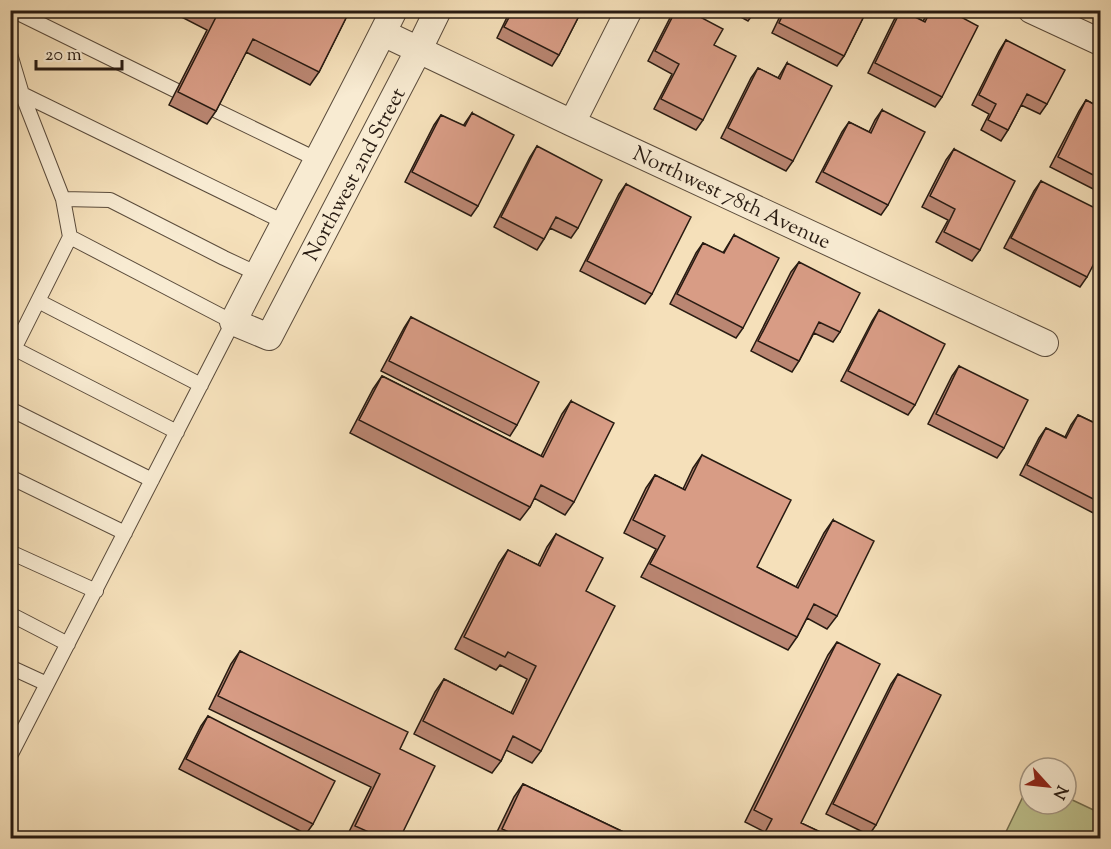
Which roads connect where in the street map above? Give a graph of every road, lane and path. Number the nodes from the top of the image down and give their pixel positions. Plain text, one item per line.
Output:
1 (12, 10) edge
2 (394, 10) edge
3 (438, 10) edge
4 (629, 10) edge
5 (1031, 10) edge
6 (383, 33) junction
7 (1101, 42) edge
8 (418, 51) junction
9 (10, 54) edge
10 (177, 91) edge
11 (22, 93) junction
12 (214, 110) edge
13 (572, 123) junction
14 (318, 160) junction
15 (352, 176) junction
16 (63, 199) junction
17 (284, 222) junction
18 (70, 237) junction
19 (258, 274) junction
20 (38, 302) junction
21 (233, 322) junction
22 (1046, 343) dead end
23 (13, 353) edge
24 (201, 385) junction
25 (10, 409) edge
26 (177, 432) junction
27 (10, 477) edge
28 (152, 480) junction
29 (125, 533) junction
30 (10, 552) edge
31 (96, 591) junction
32 (10, 614) edge
33 (68, 644) junction
34 (10, 667) edge
35 (47, 684) junction
36 (14, 739) edge
37 (10, 756) edge

1 - 10 lane
2 - 6 street, Northwest 2nd Street
3 - 8 street, Northwest 2nd Street
4 - 13 street
5 - 7 street
6 - 8 street, Northwest 78th Avenue
6 - 14 street, Northwest 2nd Street
8 - 13 street, Northwest 78th Avenue
8 - 15 street, Northwest 2nd Street
9 - 11 lane
11 - 16 lane
11 - 17 lane
12 - 14 lane
13 - 22 street, Northwest 78th Avenue
14 - 15 street
14 - 17 street, Northwest 2nd Street
15 - 21 street, Northwest 2nd Street
16 - 18 lane
16 - 19 lane
17 - 19 street, Northwest 2nd Street
18 - 20 lane
18 - 21 lane
19 - 21 street, Northwest 2nd Street
20 - 23 lane
20 - 24 lane
21 - 24 lane
23 - 26 lane
24 - 26 lane
25 - 28 lane
26 - 28 lane
27 - 29 lane
28 - 29 lane
29 - 31 lane
30 - 31 lane
31 - 33 lane
32 - 33 lane
33 - 35 lane
34 - 35 lane
35 - 36 lane
36 - 37 lane

